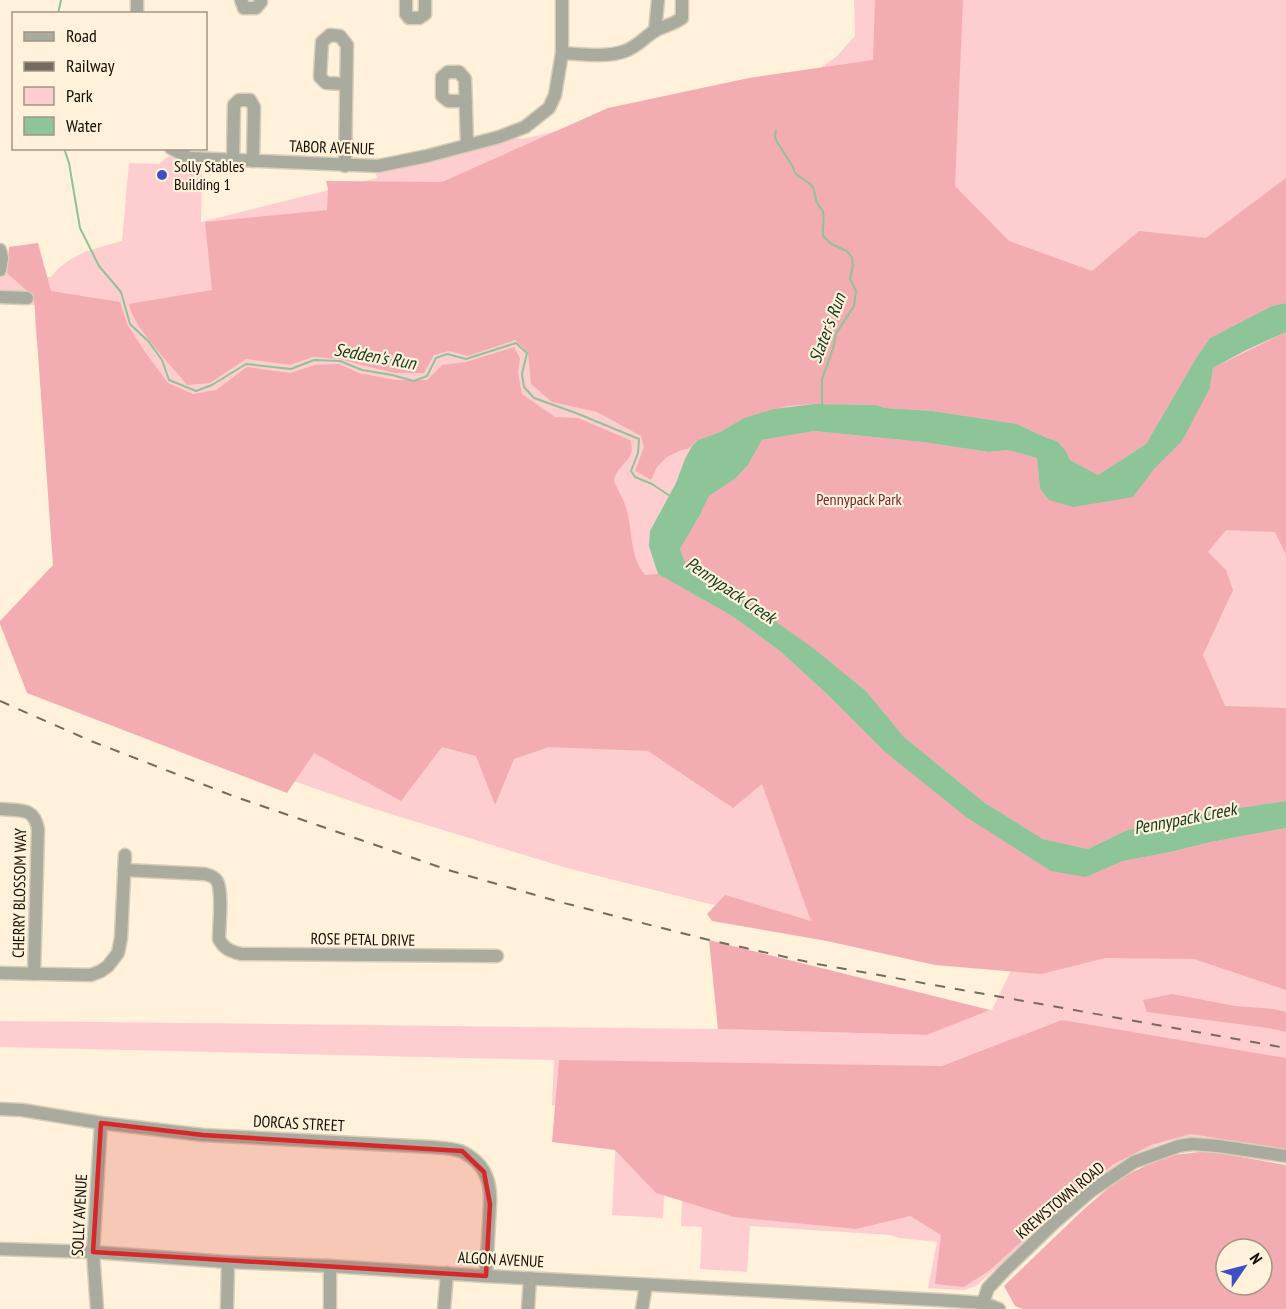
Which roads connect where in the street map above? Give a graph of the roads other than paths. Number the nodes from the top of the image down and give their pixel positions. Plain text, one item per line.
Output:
1 (240, 0) edge
2 (261, 0) edge
3 (406, 0) edge
4 (425, 0) edge
5 (562, 0) edge
6 (658, 0) edge
7 (682, 0) edge
8 (655, 31) junction
9 (562, 53) junction
10 (346, 84) dead end
11 (466, 101) dead end
12 (467, 144) junction
13 (175, 150) edge
14 (253, 160) junction
15 (233, 161) junction
16 (345, 166) junction
17 (0, 250) edge
18 (0, 270) edge
19 (0, 297) edge
20 (27, 298) dead end
21 (0, 809) edge
22 (125, 855) dead end
23 (124, 870) junction
24 (497, 956) dead end
25 (0, 973) edge
26 (34, 974) junction
27 (0, 1109) edge
28 (101, 1123) junction
29 (1286, 1156) edge
30 (0, 1249) edge
31 (93, 1252) junction
32 (228, 1262) junction
33 (330, 1266) junction
34 (447, 1273) junction
35 (486, 1276) junction
36 (530, 1278) junction
37 (646, 1285) junction
38 (983, 1303) junction
39 (97, 1309) edge
40 (227, 1309) edge
41 (330, 1309) edge
42 (444, 1309) edge
43 (528, 1309) edge
44 (642, 1309) edge
45 (999, 1309) edge

1 - 2 street
3 - 4 street
5 - 9 street, TABOR AVENUE
6 - 8 street
7 - 8 street
8 - 9 street
9 - 12 street, TABOR AVENUE
10 - 16 street
11 - 12 street
12 - 16 street, TABOR AVENUE
13 - 15 street, TABOR AVENUE
14 - 15 street, TABOR AVENUE
14 - 15 street
14 - 16 street, TABOR AVENUE
17 - 18 street
19 - 20 street
21 - 26 street, CHERRY BLOSSOM WAY
22 - 23 street
23 - 24 street, ROSE PETAL DRIVE
23 - 26 street
25 - 26 street
27 - 28 street, DORCAS STREET
28 - 31 street, SOLLY AVENUE
28 - 35 street, DORCAS STREET
29 - 38 street, KREWSTOWN ROAD
30 - 31 street, ALGON AVENUE
31 - 32 street, ALGON AVENUE
31 - 39 street, SOLLY AVENUE
32 - 33 street, ALGON AVENUE
32 - 40 street
33 - 34 street, ALGON AVENUE
33 - 41 street
34 - 35 street, ALGON AVENUE
34 - 42 street
35 - 36 street, ALGON AVENUE
36 - 37 street, ALGON AVENUE
36 - 43 street
37 - 38 street, ALGON AVENUE
37 - 44 street
38 - 45 street, ALGON AVENUE

